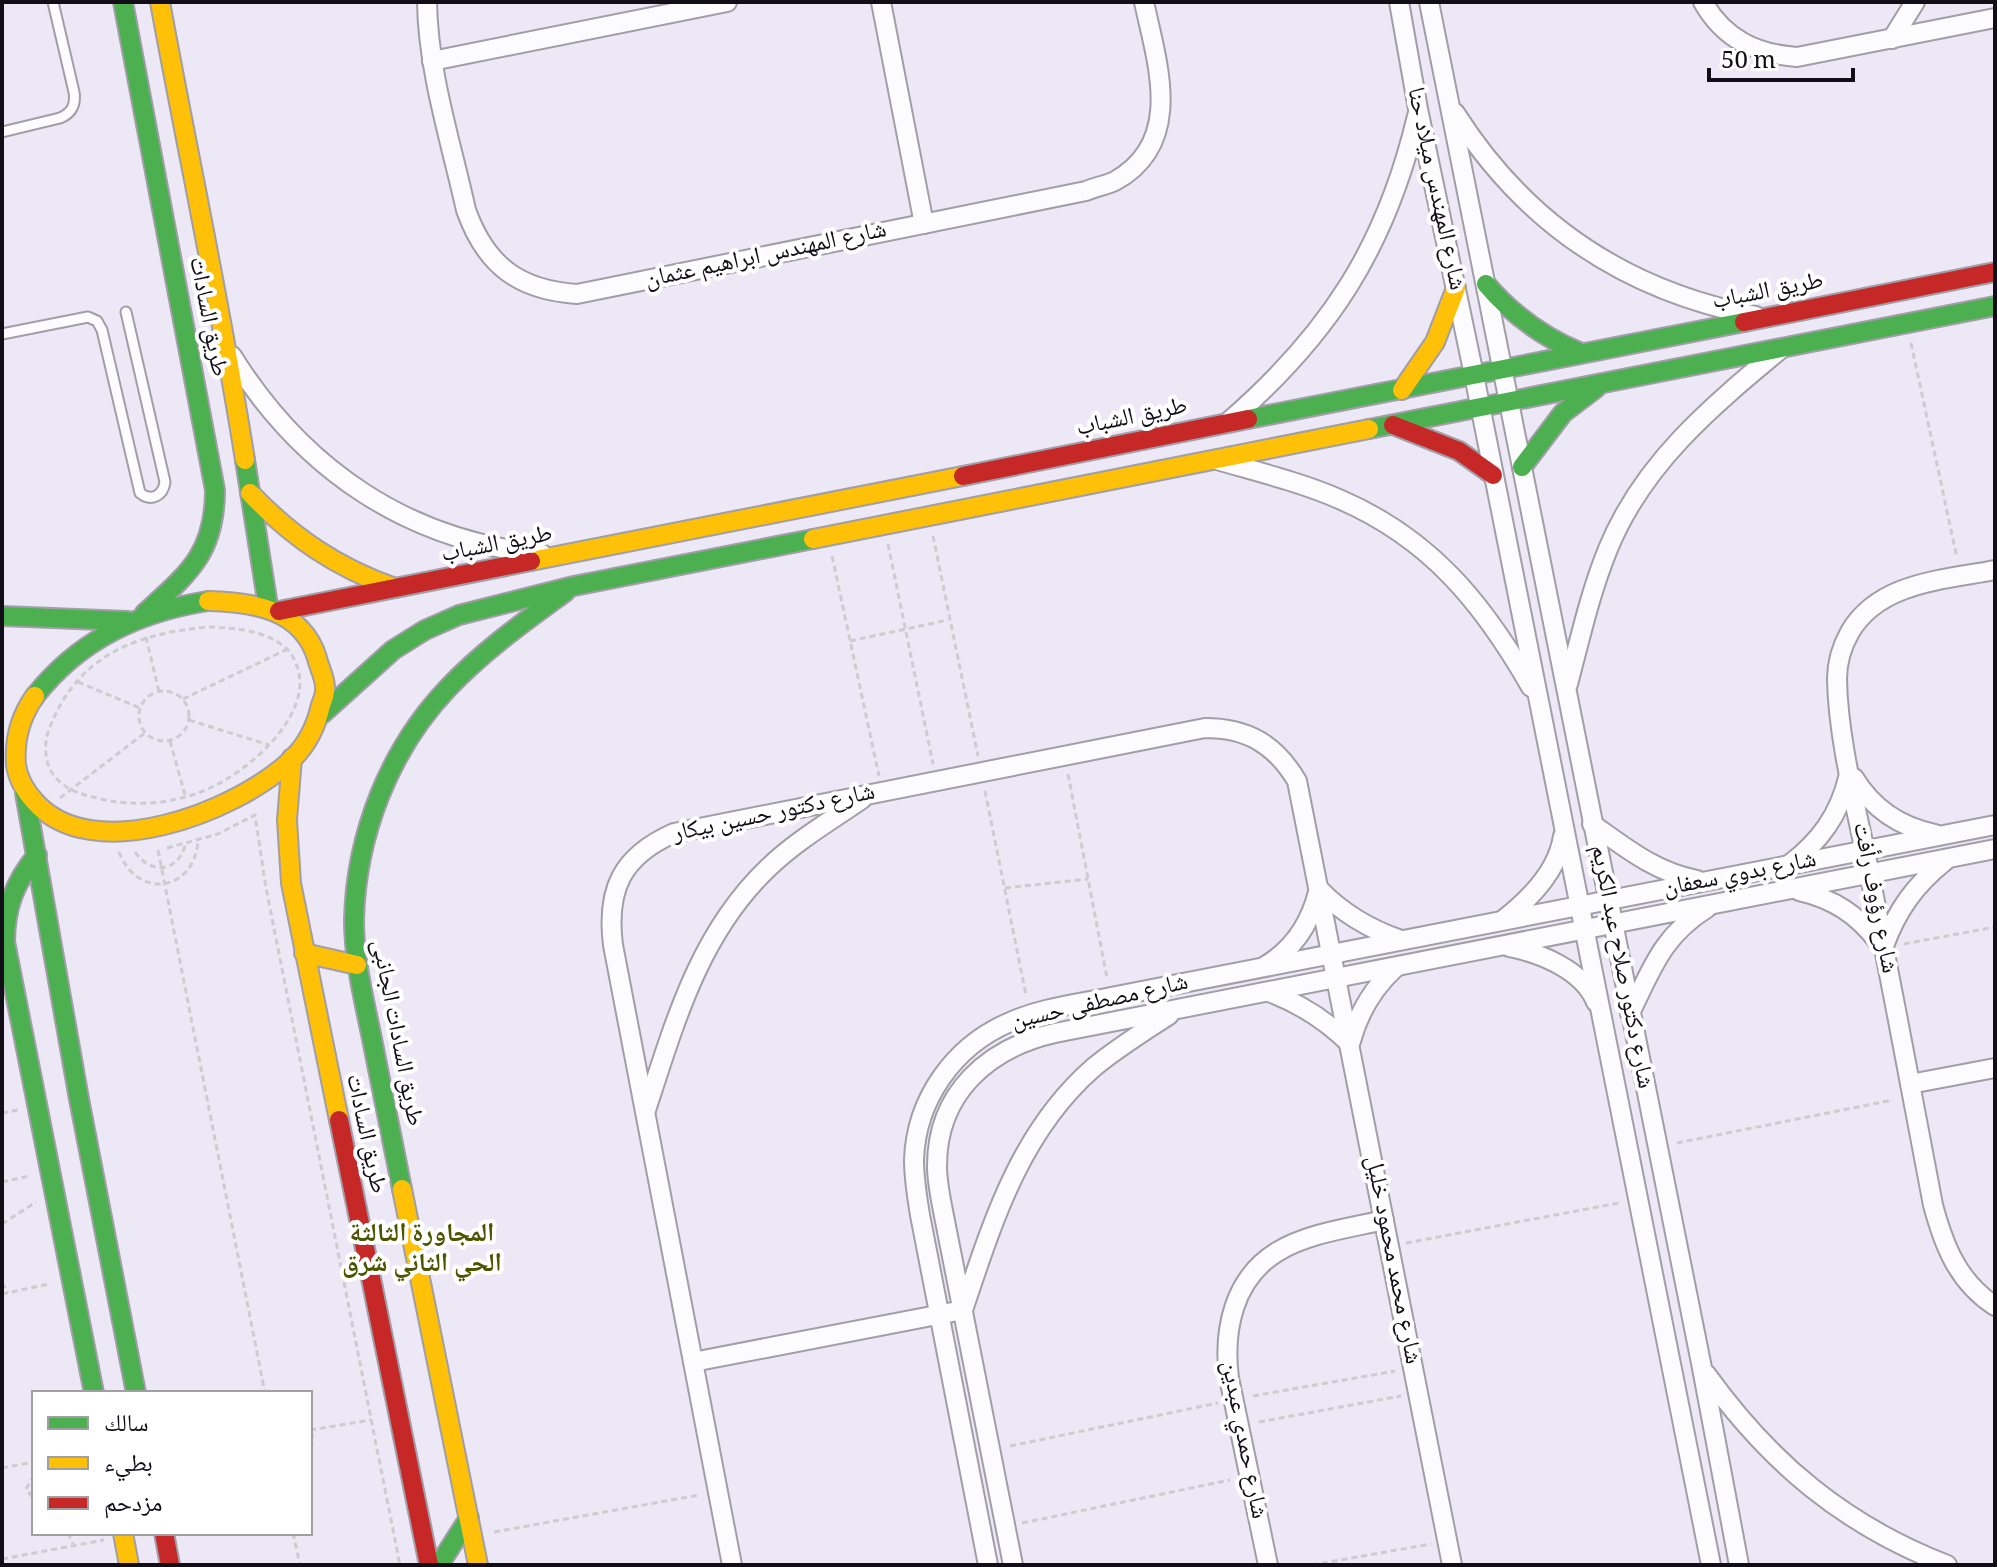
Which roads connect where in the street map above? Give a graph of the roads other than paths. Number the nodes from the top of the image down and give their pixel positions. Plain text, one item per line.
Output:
1 (53, 2) edge
2 (123, 2) edge
3 (160, 2) edge
4 (427, 2) edge
5 (727, 2) edge
6 (881, 2) edge
7 (1399, 2) edge
8 (1429, 2) edge
9 (1703, 2) edge
10 (1915, 2) edge
11 (1146, 5) edge
12 (1995, 18) edge
13 (1892, 39) junction
14 (171, 61) junction
15 (432, 61) junction
16 (135, 68) junction
17 (1449, 103) junction
18 (1418, 109) junction
19 (2, 132) edge
20 (924, 224) junction
21 (1995, 272) edge
22 (1486, 284) junction
23 (1456, 288) junction
24 (1995, 306) edge
25 (126, 312) dead end
26 (1763, 318) junction
27 (2, 334) edge
28 (1782, 348) junction
29 (228, 349) junction
30 (1584, 353) junction
31 (1503, 369) junction
32 (1474, 375) junction
33 (1608, 382) junction
34 (1402, 390) junction
35 (1509, 400) junction
36 (1480, 406) junction
37 (1227, 423) junction
38 (1393, 425) junction
39 (1214, 459) junction
40 (1522, 467) junction
41 (1493, 475) junction
42 (250, 493) junction
43 (565, 557) junction
44 (1995, 570) edge
45 (574, 586) junction
46 (397, 589) junction
47 (274, 609) junction
48 (2, 616) edge
49 (135, 619) junction
50 (1566, 691) junction
51 (1539, 702) junction
52 (322, 714) junction
53 (292, 758) junction
54 (2, 762) edge
55 (1849, 771) junction
56 (23, 786) junction
57 (876, 792) junction
58 (1592, 824) junction
59 (1995, 825) edge
60 (1564, 829) junction
61 (1942, 836) junction
62 (1995, 849) edge
63 (1865, 851) junction
64 (37, 855) junction
65 (1947, 859) junction
66 (1787, 866) junction
67 (1870, 874) junction
68 (1707, 882) junction
69 (1319, 889) junction
70 (1792, 889) junction
71 (1608, 901) junction
72 (1713, 905) junction
73 (1580, 906) junction
74 (1499, 923) junction
75 (1612, 924) junction
76 (1584, 929) junction
77 (1404, 941) junction
78 (1503, 946) junction
79 (1883, 948) junction
80 (304, 953) junction
81 (1332, 955) junction
82 (357, 965) junction
83 (1396, 967) junction
84 (1257, 970) junction
85 (1337, 978) junction
86 (1269, 992) junction
87 (1179, 1009) junction
88 (1630, 1013) junction
89 (1602, 1019) junction
90 (1350, 1044) junction
91 (1995, 1068) edge
92 (1911, 1090) junction
93 (645, 1112) junction
94 (64, 1156) junction
95 (1384, 1220) junction
96 (1995, 1306) edge
97 (963, 1310) junction
98 (939, 1314) junction
99 (693, 1362) junction
100 (1702, 1368) junction
101 (94, 1391) edge
102 (135, 1391) edge
103 (470, 1527) junction
104 (123, 1535) edge
105 (164, 1535) edge
106 (1741, 1563) edge
107 (129, 1565) edge
108 (170, 1565) edge
109 (429, 1565) edge
110 (439, 1565) edge
111 (478, 1565) edge
112 (732, 1565) edge
113 (988, 1565) edge
114 (1013, 1565) edge
115 (1268, 1565) edge
116 (1452, 1565) edge
117 (1711, 1565) edge
118 (1947, 1565) edge

1 - 19 lane
2 - 16 main road, طريق السادات
3 - 14 main road, طريق السادات
4 - 15 street, شارع المهندس ابراهيم عثمان
5 - 15 street
6 - 20 street
7 - 18 street, شارع المهندس ميلاد حنا
8 - 17 street, شارع المهندس ميلاد حنا
9 - 13 street
10 - 13 street
11 - 20 street, شارع المهندس ابراهيم عثمان
12 - 13 street
14 - 16 main road
14 - 29 main road, طريق السادات
15 - 20 street, شارع المهندس ابراهيم عثمان
16 - 49 main road, طريق السادات
17 - 22 street, شارع المهندس ميلاد حنا
17 - 26 street
18 - 23 street, شارع المهندس ميلاد حنا
18 - 37 street
21 - 26 main road, طريق الشباب
22 - 30 main road
22 - 31 street, شارع المهندس ميلاد حنا
23 - 32 street, شارع المهندس ميلاد حنا
23 - 34 main road
24 - 28 main road
25 - 27 lane
26 - 30 main road, طريق الشباب
28 - 33 main road
28 - 50 street
29 - 42 main road, طريق السادات
29 - 43 street
30 - 31 main road, طريق الشباب
31 - 32 main road, طريق الشباب
31 - 35 street, شارع دكتور صلاح عبد الكريم
32 - 34 main road, طريق الشباب
32 - 36 street, شارع دكتور صلاح عبد الكريم
33 - 35 main road
33 - 40 main road
34 - 37 main road, طريق الشباب
35 - 36 main road
35 - 40 street, شارع دكتور صلاح عبد الكريم
36 - 38 main road
36 - 41 street, شارع دكتور صلاح عبد الكريم
37 - 43 main road, طريق الشباب
38 - 39 main road
38 - 41 main road
39 - 45 main road
39 - 51 street
40 - 50 street, شارع دكتور صلاح عبد الكريم
41 - 51 street, شارع دكتور صلاح عبد الكريم
42 - 46 main road
42 - 47 main road, طريق السادات
43 - 46 main road, طريق الشباب
44 - 55 street, شارع رؤوف رأفت
45 - 52 main road
45 - 82 main road, طريق السادات الجانبى
46 - 47 main road, طريق الشباب
47 - 49 main road, طريق الشباب
47 - 52 main road
48 - 49 main road
49 - 56 main road
50 - 58 street, شارع دكتور صلاح عبد الكريم
51 - 60 street, شارع دكتور صلاح عبد الكريم
52 - 53 main road
53 - 56 main road
53 - 80 main road, طريق السادات
54 - 56 main road
55 - 61 street
55 - 63 street, شارع رؤوف رأفت
55 - 66 street
56 - 64 main road
57 - 69 street, شارع دكتور حسين بيكار
57 - 93 street
57 - 93 street, شارع دكتور حسين بيكار
58 - 68 street
58 - 71 street, شارع دكتور صلاح عبد الكريم
59 - 61 street, شارع بدوي سعفان
60 - 73 street, شارع دكتور صلاح عبد الكريم
60 - 74 street
61 - 63 street, شارع بدوي سعفان
62 - 65 street, شارع بدوي سعفان
63 - 66 street, شارع بدوي سعفان
63 - 67 street, شارع رؤوف رأفت
64 - 94 main road
64 - 94 main road
65 - 67 street, شارع بدوي سعفان
65 - 79 street
66 - 68 street, شارع بدوي سعفان
67 - 70 street, شارع بدوي سعفان
67 - 79 street, شارع رؤوف رأفت
68 - 71 street, شارع بدوي سعفان
69 - 77 street
69 - 81 street, شارع دكتور حسين بيكار
69 - 84 street
70 - 72 street, شارع بدوي سعفان
70 - 79 street
71 - 73 street, شارع بدوي سعفان
71 - 75 street, شارع دكتور صلاح عبد الكريم
72 - 75 street, شارع بدوي سعفان
72 - 88 street
73 - 74 street, شارع مصطفى حسين
73 - 76 street, شارع دكتور صلاح عبد الكريم
74 - 77 street, شارع مصطفى حسين
75 - 76 street, شارع بدوي سعفان
75 - 88 street, شارع دكتور صلاح عبد الكريم
76 - 78 street, شارع مصطفى حسين
76 - 89 street, شارع دكتور صلاح عبد الكريم
77 - 81 street, شارع مصطفى حسين
78 - 83 street, شارع مصطفى حسين
78 - 89 street
79 - 92 street, شارع رؤوف رأفت
80 - 82 main road
80 - 109 main road, طريق السادات
81 - 84 street, شارع مصطفى حسين
81 - 85 street, شارع محمد محمود خليل
82 - 103 main road, طريق السادات الجانبى
83 - 85 street, شارع مصطفى حسين
83 - 90 street
84 - 98 street, شارع مصطفى حسين
85 - 86 street, شارع مصطفى حسين
85 - 90 street, شارع محمد محمود خليل
86 - 87 street, شارع مصطفى حسين
86 - 90 street
87 - 97 street
87 - 97 street, شارع مصطفى حسين
88 - 100 street, شارع دكتور صلاح عبد الكريم
89 - 117 street, شارع دكتور صلاح عبد الكريم
90 - 95 street, شارع محمد محمود خليل
91 - 92 street
92 - 96 street, شارع رؤوف رأفت
93 - 99 street, شارع دكتور حسين بيكار
94 - 101 main road
94 - 102 main road
95 - 115 street, شارع حمدي عبدين
95 - 116 street, شارع محمد محمود خليل
97 - 98 street
97 - 114 street, شارع مصطفى حسين
98 - 99 street
98 - 113 street, شارع مصطفى حسين
99 - 112 street, شارع دكتور حسين بيكار
100 - 106 street, شارع دكتور صلاح عبد الكريم
100 - 118 street
103 - 110 main road
103 - 111 main road, طريق السادات الجانبى
104 - 107 main road
105 - 108 main road

